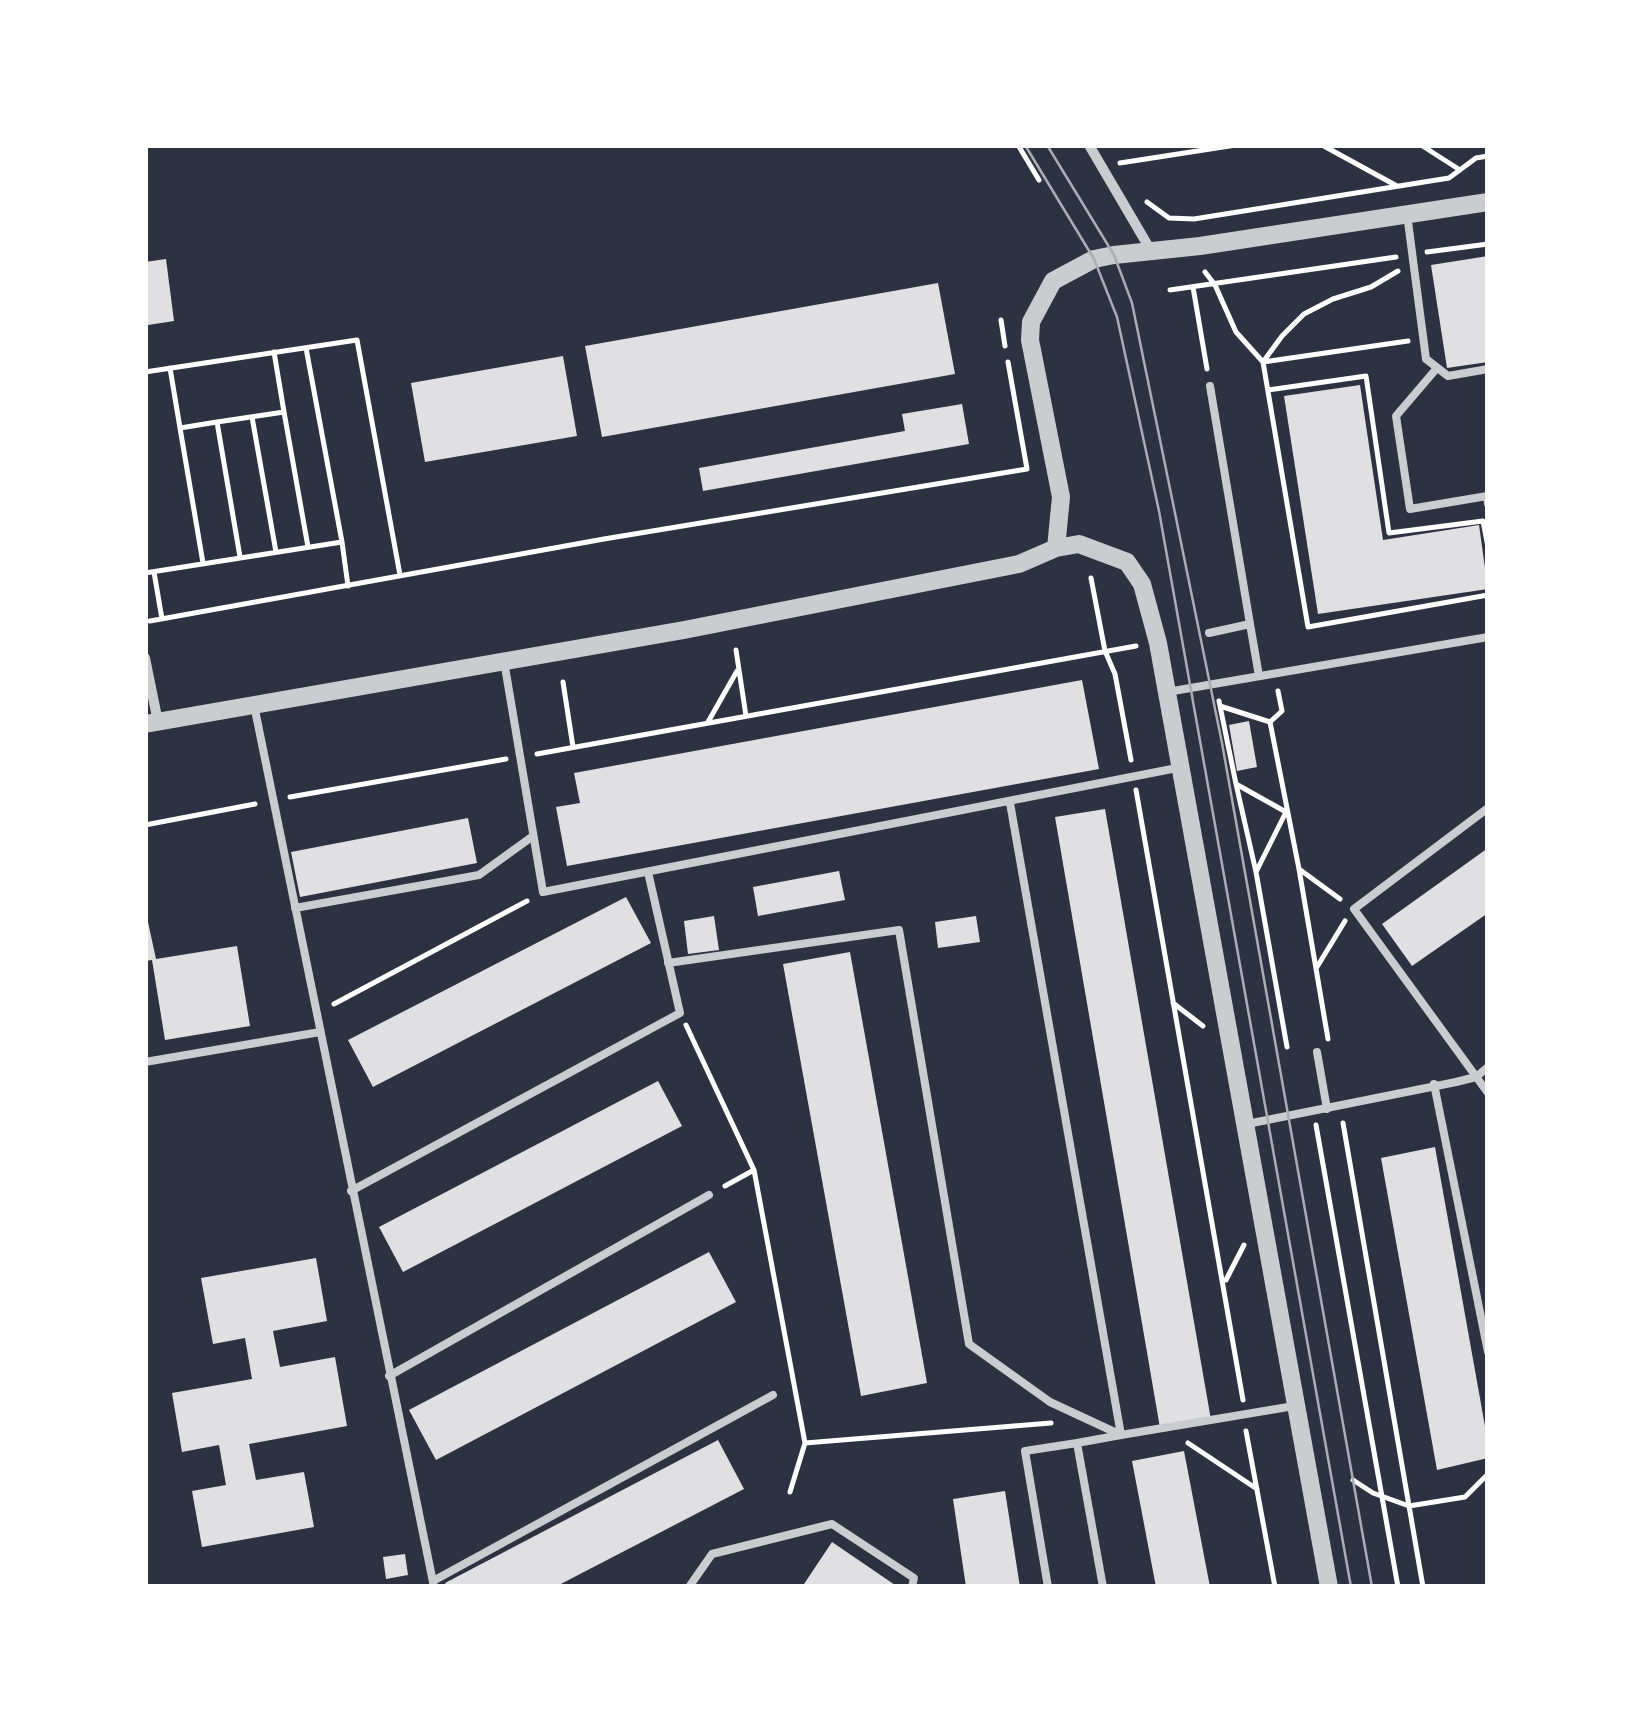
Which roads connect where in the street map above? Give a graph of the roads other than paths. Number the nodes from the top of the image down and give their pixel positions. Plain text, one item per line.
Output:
1 (1089, 145) edge
2 (1488, 202) edge
3 (1407, 214) junction
4 (1150, 249) junction
5 (1437, 368) junction
6 (1488, 369) edge
7 (1210, 386) road end
8 (1488, 504) edge
9 (1056, 548) junction
10 (1250, 624) junction
11 (1209, 633) dead end
12 (1488, 637) edge
13 (145, 658) edge
14 (504, 661) junction
15 (1259, 676) junction
16 (1167, 692) junction
17 (254, 704) junction
18 (152, 723) edge
19 (1182, 767) junction
20 (1010, 802) junction
21 (1488, 808) edge
22 (533, 836) junction
23 (648, 872) junction
24 (295, 908) junction
25 (668, 963) junction
26 (320, 1032) junction
27 (1318, 1052) dead end
28 (145, 1062) edge
29 (1488, 1068) edge
30 (1476, 1076) junction
31 (1434, 1084) junction
32 (1488, 1094) edge
33 (1327, 1109) junction
34 (1247, 1124) junction
35 (352, 1191) junction
36 (709, 1195) road end
37 (1488, 1352) edge
38 (389, 1376) junction
39 (773, 1395) dead end
40 (1294, 1406) junction
41 (1120, 1435) junction
42 (1077, 1443) junction
43 (434, 1584) edge
44 (689, 1587) edge
45 (912, 1587) edge
46 (1048, 1587) edge
47 (1102, 1587) edge
48 (1330, 1587) edge

1 - 4 street
2 - 3 street
3 - 4 street
3 - 5 lane
4 - 9 street
5 - 6 lane
5 - 8 lane
7 - 10 lane
9 - 14 street
9 - 16 street
10 - 11 lane
10 - 15 lane
12 - 15 lane
13 - 18 street
14 - 17 street
14 - 22 lane
15 - 16 lane
16 - 19 street
17 - 18 street
17 - 24 lane
19 - 20 lane
19 - 34 street
20 - 23 lane
20 - 41 lane
21 - 30 lane
22 - 23 lane
22 - 24 lane
23 - 25 lane
24 - 26 lane
25 - 35 lane
25 - 41 lane
26 - 28 lane
26 - 35 lane
27 - 33 lane
29 - 30 lane
30 - 31 lane
30 - 32 lane
31 - 33 lane
31 - 37 lane
33 - 34 lane
34 - 40 street
35 - 38 lane
36 - 38 lane
38 - 43 lane
39 - 43 lane
40 - 41 lane
40 - 48 street
41 - 42 lane
42 - 46 lane
42 - 47 lane
44 - 45 lane

